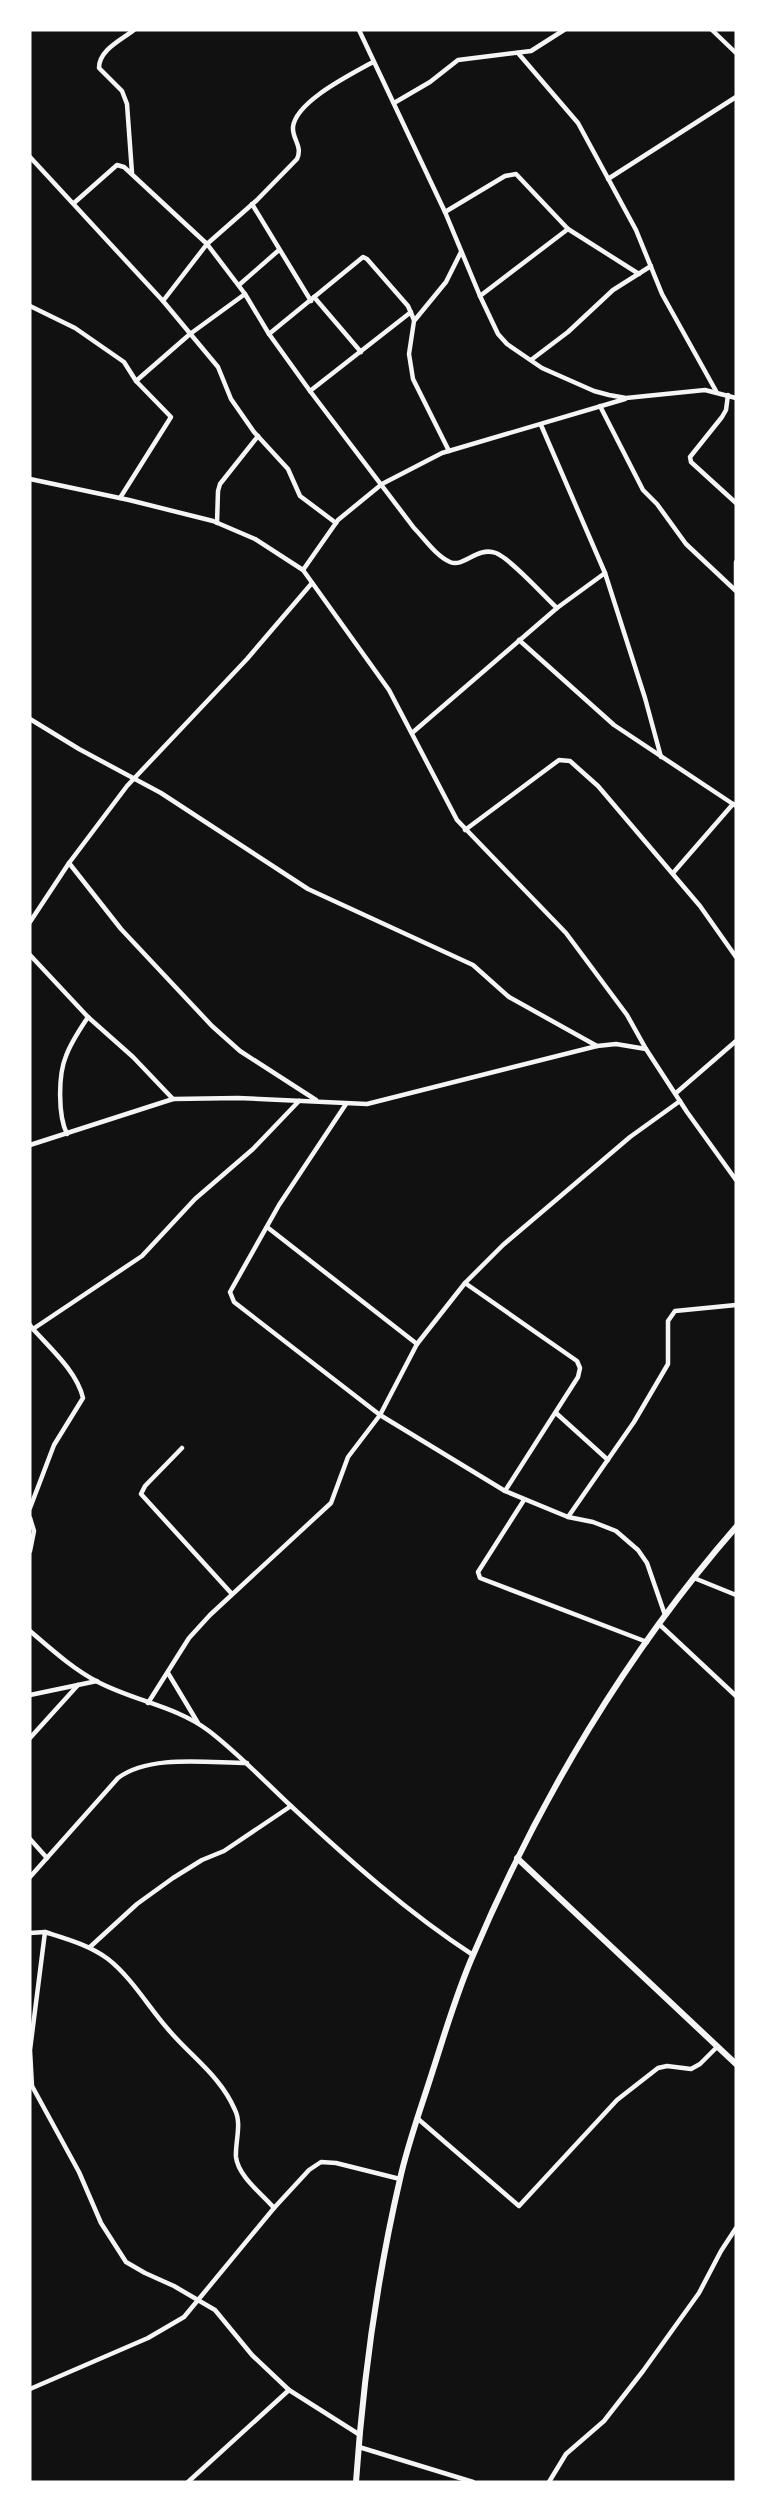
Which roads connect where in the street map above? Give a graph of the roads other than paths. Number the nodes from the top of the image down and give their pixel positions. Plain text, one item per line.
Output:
1 (134, 30) edge
2 (359, 30) edge
3 (564, 30) edge
4 (712, 30) edge
5 (518, 53) junction
6 (736, 53) edge
7 (373, 62) junction
8 (736, 97) edge
9 (394, 103) junction
10 (30, 157) edge
11 (132, 174) junction
12 (608, 179) junction
13 (74, 203) junction
14 (252, 204) junction
15 (445, 212) junction
16 (568, 229) junction
17 (206, 244) junction
18 (279, 250) junction
19 (461, 251) junction
20 (652, 266) junction
21 (639, 274) junction
22 (239, 285) junction
23 (245, 294) junction
24 (480, 296) junction
25 (313, 299) junction
26 (163, 301) junction
27 (30, 306) edge
28 (411, 312) junction
29 (414, 321) junction
30 (190, 334) junction
31 (269, 334) junction
32 (361, 352) junction
33 (531, 360) junction
34 (136, 381) junction
35 (310, 391) junction
36 (716, 392) junction
37 (728, 395) junction
38 (626, 398) junction
39 (736, 398) edge
40 (600, 406) junction
41 (541, 425) junction
42 (258, 436) junction
43 (449, 451) junction
44 (30, 479) edge
45 (382, 484) junction
46 (120, 498) junction
47 (736, 503) edge
48 (217, 523) junction
49 (336, 523) junction
50 (736, 562) edge
51 (303, 570) junction
52 (605, 573) junction
53 (312, 583) junction
54 (736, 591) edge
55 (558, 608) junction
56 (519, 640) junction
57 (30, 719) edge
58 (412, 733) junction
59 (661, 757) junction
60 (134, 778) junction
61 (735, 805) edge
62 (465, 830) junction
63 (69, 863) junction
64 (673, 873) junction
65 (30, 922) edge
66 (30, 955) edge
67 (736, 957) edge
68 (88, 1017) junction
69 (736, 1041) edge
70 (597, 1046) junction
71 (646, 1049) junction
72 (676, 1094) junction
73 (173, 1099) junction
74 (300, 1100) junction
75 (317, 1101) junction
76 (680, 1101) junction
77 (346, 1104) junction
78 (67, 1133) junction
79 (30, 1144) edge
80 (736, 1181) edge
81 (267, 1227) junction
82 (465, 1283) junction
83 (736, 1305) edge
84 (32, 1327) edge
85 (417, 1343) junction
86 (556, 1413) junction
87 (380, 1415) junction
88 (183, 1448) dead end
89 (608, 1460) junction
90 (505, 1491) junction
91 (524, 1500) junction
92 (30, 1508) edge
93 (568, 1517) junction
94 (30, 1518) edge
95 (736, 1527) edge
96 (30, 1551) edge
97 (694, 1577) junction
98 (232, 1594) junction
99 (736, 1595) edge
100 (665, 1615) junction
101 (659, 1624) junction
102 (30, 1631) edge
103 (647, 1642) junction
104 (167, 1673) junction
105 (97, 1681) junction
106 (78, 1685) junction
107 (30, 1695) edge
108 (736, 1696) edge
109 (148, 1703) junction
110 (198, 1724) junction
111 (30, 1738) edge
112 (247, 1763) junction
113 (291, 1805) junction
114 (30, 1839) edge
115 (47, 1858) junction
116 (517, 1858) junction
117 (30, 1877) edge
118 (45, 1932) junction
119 (30, 1933) edge
120 (90, 1947) junction
121 (473, 1955) junction
122 (718, 2046) junction
123 (736, 2064) edge
124 (417, 2118) junction
125 (400, 2179) junction
126 (274, 2208) junction
127 (736, 2228) edge
128 (198, 2299) junction
129 (30, 2389) edge
130 (289, 2390) junction
131 (360, 2435) junction
132 (359, 2447) junction
133 (188, 2482) edge
134 (356, 2482) edge
135 (473, 2482) edge
136 (549, 2482) edge

1 - 11 street
2 - 7 street
3 - 5 street
4 - 6 street
5 - 9 street
5 - 12 street
7 - 9 street
7 - 14 street
8 - 12 street
9 - 15 street
10 - 13 street
11 - 13 street
11 - 17 street
12 - 20 street
13 - 26 street
14 - 17 street
14 - 18 street
15 - 16 street
15 - 19 street
16 - 21 street
16 - 24 street
17 - 22 street
17 - 26 street
18 - 22 street
18 - 25 street
19 - 24 street
19 - 29 street
20 - 21 street
20 - 36 street
21 - 33 street
22 - 23 street
23 - 30 street
23 - 31 street
24 - 33 street
25 - 28 street
25 - 31 street
25 - 32 street
26 - 30 street
27 - 34 street
28 - 29 street
28 - 32 street
29 - 43 street
30 - 34 street
30 - 42 street
31 - 35 street
32 - 35 street
33 - 38 street
34 - 46 street
35 - 45 street
36 - 37 street
36 - 38 street
37 - 39 street
37 - 47 street
38 - 40 street
40 - 41 street
40 - 54 street
41 - 43 street
41 - 52 street
42 - 48 street
42 - 49 street
43 - 45 street
44 - 46 street
45 - 49 street
45 - 55 street
46 - 48 street
48 - 51 street
49 - 51 street
50 - 54 street
51 - 53 street
52 - 55 street
52 - 59 street
53 - 58 street
53 - 60 street
55 - 56 street
56 - 58 street
56 - 59 street
57 - 60 street
58 - 62 street
59 - 61 street
60 - 63 street
60 - 70 street
61 - 64 street
62 - 64 street
62 - 71 street
63 - 65 street
63 - 75 street
64 - 67 street
66 - 68 street
68 - 73 street
68 - 78 street
69 - 72 street
70 - 71 street
70 - 77 street
71 - 72 street
72 - 76 street
73 - 74 street
73 - 78 street
74 - 75 street
74 - 84 street
75 - 77 street
76 - 80 street
76 - 82 street
77 - 81 street
78 - 79 street
81 - 85 street
81 - 87 street
82 - 85 street
82 - 86 street
83 - 89 street
84 - 92 street
85 - 87 street
86 - 89 street
86 - 90 street
87 - 90 street
87 - 98 street
88 - 98 street
89 - 93 street
90 - 91 street
91 - 93 street
91 - 103 street
93 - 100 street
94 - 96 street
95 - 97 street
97 - 99 street
97 - 100 street
98 - 104 street
100 - 101 street
101 - 103 street
101 - 108 street
102 - 105 street
103 - 116 street
104 - 109 street
104 - 110 street
105 - 106 street
105 - 109 street
106 - 107 street
106 - 111 street
109 - 110 street
110 - 112 street
112 - 113 street
112 - 115 street
113 - 120 street
113 - 121 street
114 - 115 street
115 - 117 street
116 - 121 street
116 - 122 street
118 - 119 street
118 - 120 street
118 - 128 street
120 - 126 street
121 - 124 street
122 - 123 street
122 - 124 street
124 - 125 street
125 - 126 street
125 - 131 street
126 - 128 street
127 - 136 street
128 - 129 street
128 - 130 street
130 - 131 street
130 - 133 street
131 - 132 street
132 - 134 street
132 - 135 street

